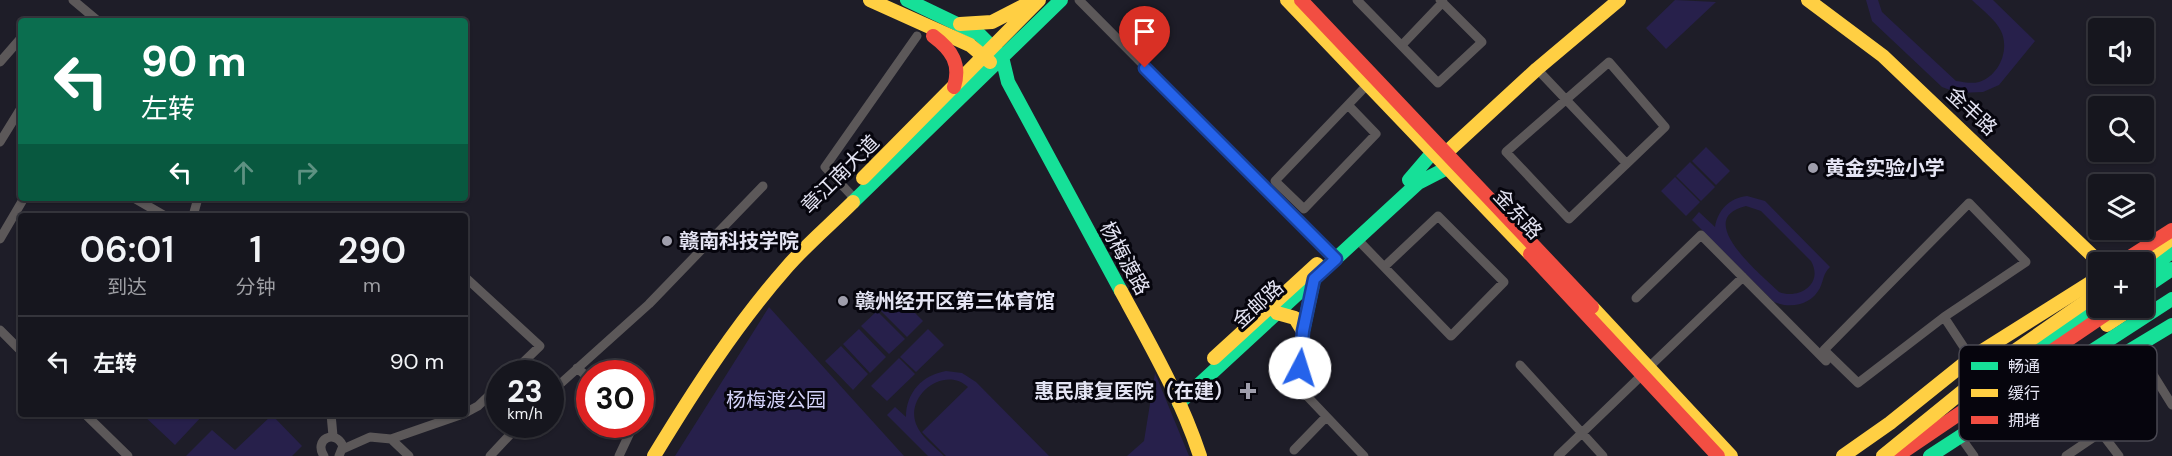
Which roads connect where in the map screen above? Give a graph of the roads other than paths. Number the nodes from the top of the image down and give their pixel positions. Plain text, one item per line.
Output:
1 (73, 0) edge
2 (870, 0) edge
3 (907, 0) edge
4 (1033, 0) edge
5 (1039, 0) edge
6 (1061, 0) edge
7 (1079, 0) edge
8 (1287, 0) edge
9 (1301, 0) edge
10 (1619, 0) edge
11 (1808, 0) edge
12 (1442, 1) edge
13 (1362, 2) edge
14 (94, 18) edge
15 (909, 20) junction
16 (958, 24) junction
17 (917, 36) dead end
18 (18, 41) edge
19 (1401, 45) junction
20 (994, 57) junction
21 (0, 62) edge
22 (1537, 69) junction
23 (1367, 85) junction
24 (954, 87) junction
25 (1566, 100) junction
26 (1348, 105) junction
27 (18, 113) edge
28 (0, 142) edge
29 (1448, 151) junction
30 (1433, 152) junction
31 (1626, 163) junction
32 (1449, 167) junction
33 (763, 186) dead end
34 (852, 196) junction
35 (22, 201) edge
36 (142, 201) edge
37 (160, 213) edge
38 (2172, 230) edge
39 (2172, 238) edge
40 (0, 239) edge
41 (1357, 239) junction
42 (2089, 252) edge
43 (2138, 252) edge
44 (2153, 252) edge
45 (2172, 252) edge
46 (1333, 255) junction
47 (2154, 265) edge
48 (1384, 267) junction
49 (2172, 269) edge
50 (1743, 277) junction
51 (1314, 279) junction
52 (468, 280) edge
53 (2154, 281) edge
54 (2172, 282) edge
55 (2088, 284) edge
56 (2154, 294) edge
57 (1636, 298) dead end
58 (2088, 300) edge
59 (2172, 301) edge
60 (2088, 310) edge
61 (2172, 311) edge
62 (1277, 313) junction
63 (1944, 317) junction
64 (2100, 318) edge
65 (2117, 318) edge
66 (733, 325) junction
67 (2172, 325) edge
68 (0, 330) edge
69 (1303, 331) junction
70 (1962, 345) edge
71 (1992, 345) edge
72 (2023, 345) edge
73 (2039, 345) edge
74 (2060, 345) edge
75 (2076, 345) edge
76 (2101, 345) edge
77 (2109, 345) edge
78 (2114, 345) edge
79 (2139, 345) edge
80 (18, 348) edge
81 (526, 360) edge
82 (586, 360) edge
83 (1826, 361) dead end
84 (1520, 365) dead end
85 (1959, 368) edge
86 (576, 369) edge
87 (1644, 372) junction
88 (564, 380) edge
89 (2157, 381) edge
90 (1959, 394) edge
91 (486, 398) edge
92 (1177, 399) junction
93 (1959, 401) edge
94 (2172, 405) edge
95 (468, 411) edge
96 (1959, 414) edge
97 (88, 417) edge
98 (331, 417) edge
99 (453, 417) edge
100 (1326, 417) junction
101 (1959, 425) edge
102 (1582, 433) junction
103 (1959, 435) edge
104 (333, 436) junction
105 (1959, 436) edge
106 (507, 438) edge
107 (627, 438) edge
108 (391, 439) junction
109 (1963, 441) edge
110 (2088, 441) edge
111 (2108, 441) edge
112 (1294, 450) dead end
113 (341, 453) edge
114 (128, 456) edge
115 (324, 456) edge
116 (409, 456) edge
117 (490, 456) edge
118 (619, 456) edge
119 (645, 456) edge
120 (654, 456) edge
121 (1200, 456) edge
122 (1364, 456) edge
123 (1558, 456) edge
124 (1602, 456) edge
125 (1718, 456) edge
126 (1731, 456) edge
127 (1843, 456) edge
128 (1882, 456) edge
129 (1897, 456) edge
130 (1916, 456) edge
131 (1930, 456) edge
132 (1974, 456) edge
133 (2066, 456) edge
134 (2119, 456) edge

1 - 14 street
2 - 15 main road
3 - 16 main road
4 - 16 main road
5 - 20 main road
6 - 20 main road
7 - 46 street
8 - 23 main road, 金东路
9 - 29 main road, 金东路
10 - 22 main road
11 - 42 main road, 金丰路
12 - 19 street
12 - 19 street
13 - 19 street
15 - 20 main road
15 - 24 main road
16 - 20 main road
17 - 34 street
18 - 21 street
20 - 24 main road, 章江南大道
20 - 34 main road, 章江南大道
20 - 92 main road, 杨梅渡路
22 - 25 street
22 - 29 main road
23 - 26 street
23 - 30 main road, 金东路
24 - 34 main road, 章江南大道
25 - 31 street
25 - 31 street
25 - 31 street
26 - 26 street
27 - 28 street
29 - 87 main road, 金东路
30 - 32 main road, 金东路
30 - 46 main road, 金邮路
32 - 41 main road, 金邮路
32 - 87 main road, 金东路
33 - 82 street
34 - 66 main road, 章江南大道
35 - 40 street
36 - 37 street
38 - 43 main road
39 - 44 main road
41 - 46 main road, 金邮路
41 - 48 street
45 - 47 main road
46 - 51 main road, 金邮路
46 - 92 main road, 金邮路
48 - 48 street
49 - 53 main road
50 - 57 street
50 - 83 street
50 - 87 street
51 - 62 main road, 金邮路
51 - 69 main road
52 - 81 street
54 - 56 main road
55 - 71 main road
58 - 72 main road, bridge
59 - 76 main road, bridge
59 - 77 main road
60 - 73 main road
61 - 78 main road, bridge
62 - 69 main road
62 - 92 main road, 金邮路
63 - 63 street
63 - 70 street
64 - 74 main road
65 - 75 main road
66 - 119 main road, 章江南大道
66 - 120 main road, 章江南大道
67 - 79 main road
68 - 80 street
69 - 100 street
84 - 102 street
85 - 127 main road
86 - 88 street
87 - 102 street
87 - 125 main road, 金东路
87 - 126 main road, 金东路
89 - 94 street
90 - 128 main road, bridge
91 - 95 street
92 - 121 main road, 杨梅渡路
93 - 128 main road
96 - 129 main road
97 - 114 street
98 - 104 street
99 - 108 street
100 - 112 street
100 - 122 street
101 - 130 main road
102 - 123 street
102 - 124 street
103 - 131 main road
104 - 113 street
104 - 115 street
105 - 131 main road, bridge
106 - 117 street
107 - 118 street
108 - 113 street
108 - 116 street
109 - 132 street
110 - 133 street
111 - 134 street

